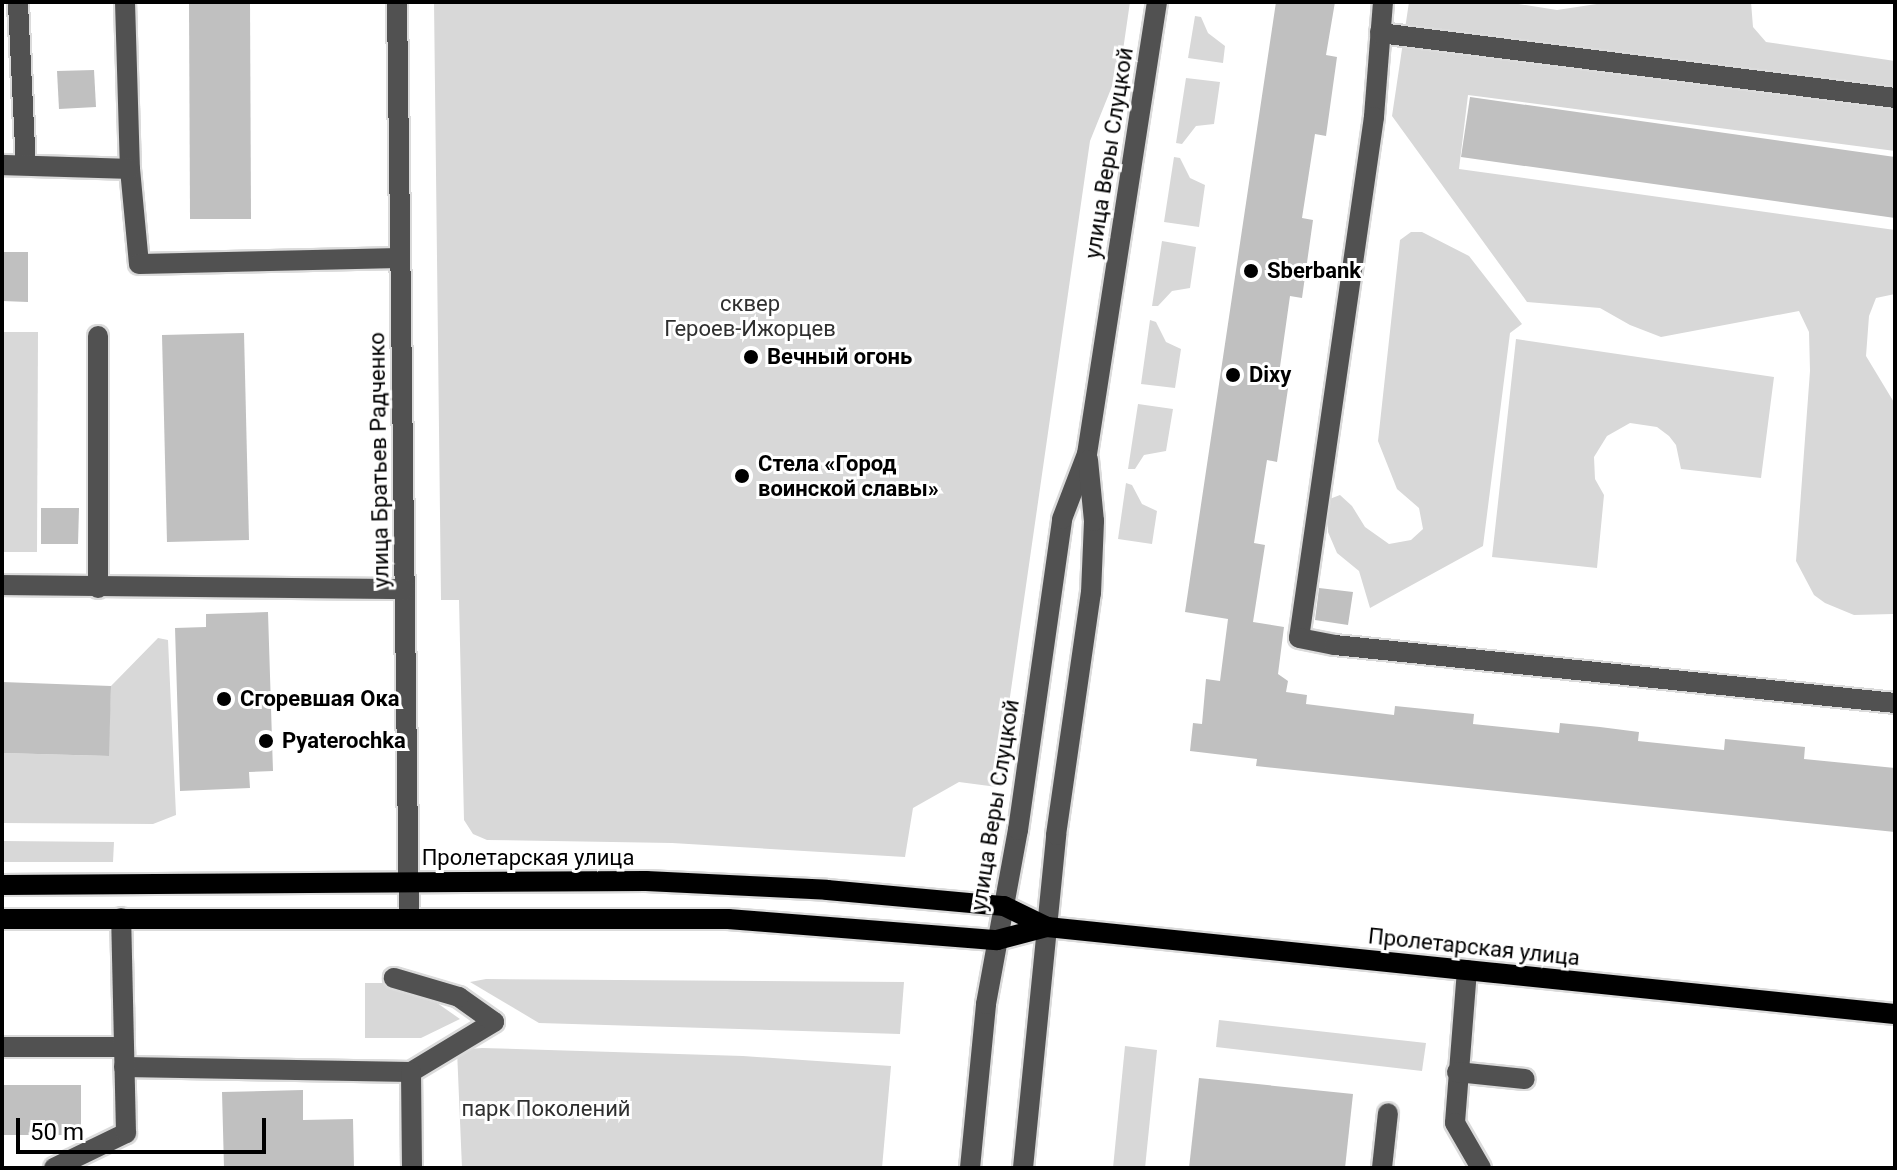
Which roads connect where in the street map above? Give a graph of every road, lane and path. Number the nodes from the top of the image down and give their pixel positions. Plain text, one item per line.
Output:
1 (125, 2) edge
2 (397, 2) edge
3 (1157, 2) edge
4 (1383, 2) edge
5 (18, 4) dead end
6 (1380, 33) junction
7 (1895, 98) edge
8 (2, 165) edge
9 (26, 165) junction
10 (130, 169) junction
11 (400, 258) junction
12 (98, 336) dead end
13 (1087, 454) junction
14 (2, 585) edge
15 (98, 588) junction
16 (405, 589) junction
17 (1895, 703) edge
18 (409, 882) junction
19 (2, 885) edge
20 (1004, 906) junction
21 (121, 918) junction
22 (409, 918) junction
23 (2, 919) edge
24 (1047, 927) junction
25 (997, 940) junction
26 (1467, 970) junction
27 (394, 978) dead end
28 (1895, 1014) edge
29 (2, 1047) edge
30 (124, 1057) junction
31 (411, 1072) junction
32 (1457, 1072) junction
33 (1525, 1079) dead end
34 (1388, 1113) dead end
35 (54, 1168) edge
36 (412, 1168) edge
37 (970, 1168) edge
38 (1023, 1168) edge
39 (1382, 1168) edge
40 (1481, 1168) edge

1 - 10 street
2 - 11 street, улица Братьев Радченко
3 - 13 street, улица Веры Слуцкой
4 - 6 street
5 - 9 street
6 - 7 street
6 - 17 street
8 - 9 street
9 - 10 street
10 - 11 street
11 - 16 street, улица Братьев Радченко
12 - 15 street
13 - 20 street, улица Веры Слуцкой
13 - 24 street, улица Веры Слуцкой
14 - 15 street
15 - 16 street
16 - 18 street, улица Братьев Радченко
18 - 19 main road, Пролетарская улица
18 - 20 main road, Пролетарская улица
18 - 22 street, улица Братьев Радченко
20 - 24 main road, Пролетарская улица
20 - 25 street, улица Веры Слуцкой
21 - 22 main road, Пролетарская улица
21 - 23 main road, Пролетарская улица
21 - 30 street
22 - 25 main road, Пролетарская улица
24 - 25 main road, Пролетарская улица
24 - 26 main road, Пролетарская улица
24 - 38 street, улица Веры Слуцкой
25 - 37 street, улица Веры Слуцкой
26 - 28 main road, Пролетарская улица
26 - 32 street
27 - 31 street
29 - 30 street
30 - 31 street
30 - 35 street
31 - 36 street
32 - 33 street
32 - 40 street
34 - 39 street

